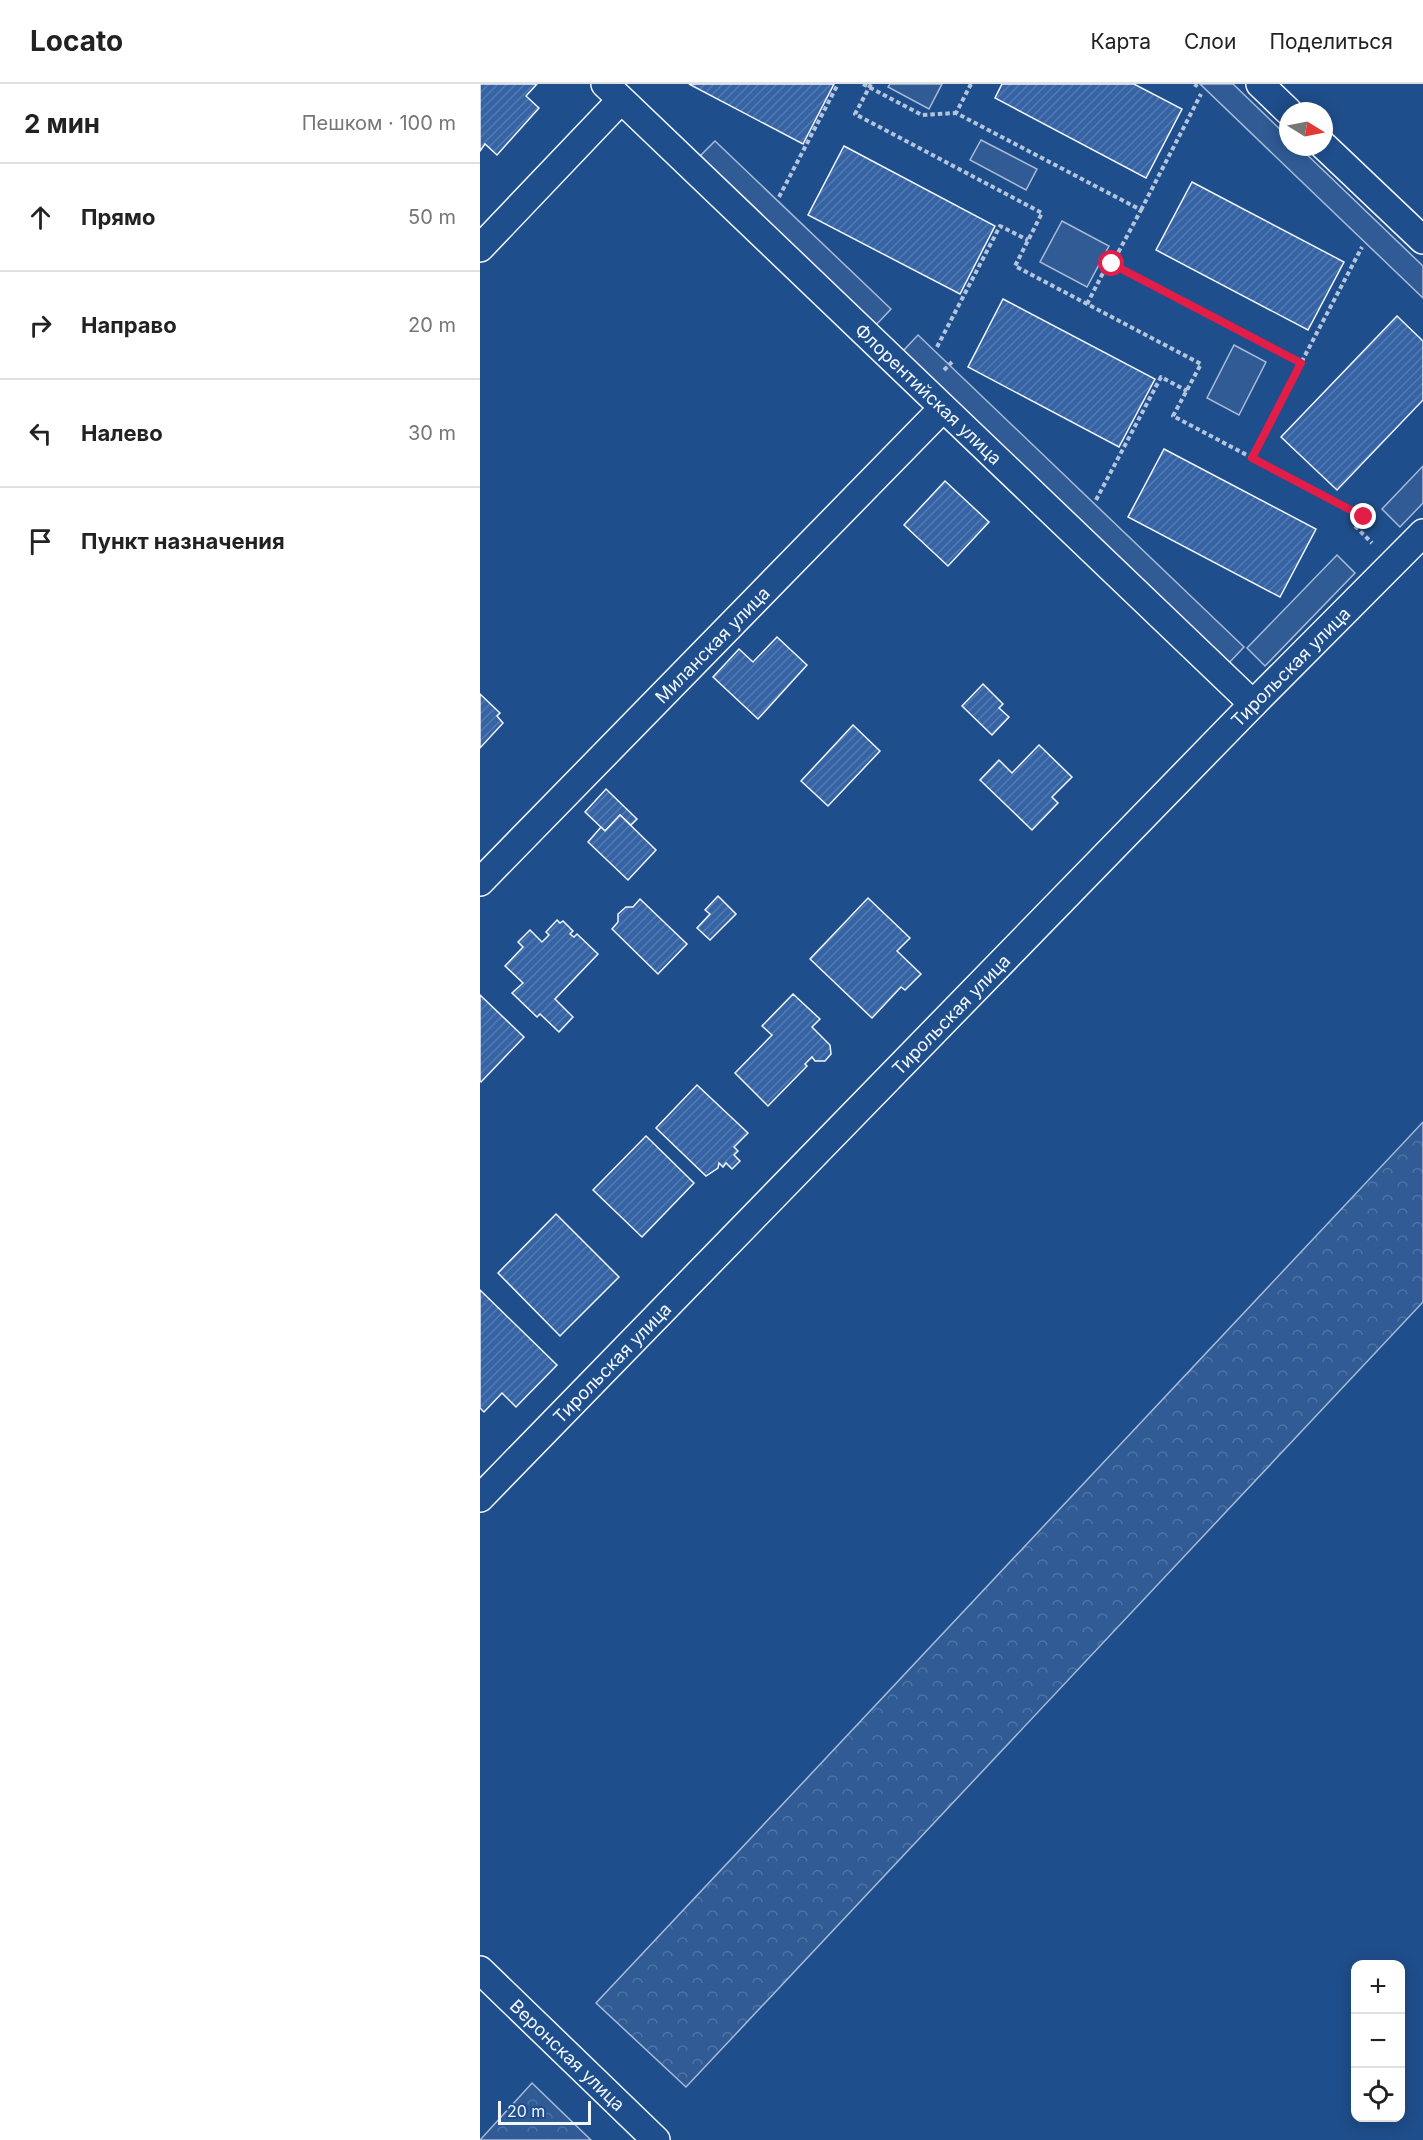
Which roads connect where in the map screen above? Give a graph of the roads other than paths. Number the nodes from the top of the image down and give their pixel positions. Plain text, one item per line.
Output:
1 (1260, 84) edge
2 (613, 92) edge
3 (1279, 102) edge
4 (1333, 155) edge
5 (1423, 240) edge
6 (480, 248) edge
7 (943, 408) junction
8 (1423, 533) edge
9 (1253, 704) junction
10 (480, 882) edge
11 (480, 1498) edge
12 (480, 1970) edge
13 (656, 2140) edge

1 - 3 street
2 - 6 street
2 - 7 street, Флорентийская улица
4 - 5 street
7 - 9 street, Флорентийская улица
7 - 10 street, Миланская улица
8 - 9 street, Тирольская улица
9 - 11 street, Тирольская улица
12 - 13 street, Веронская улица

